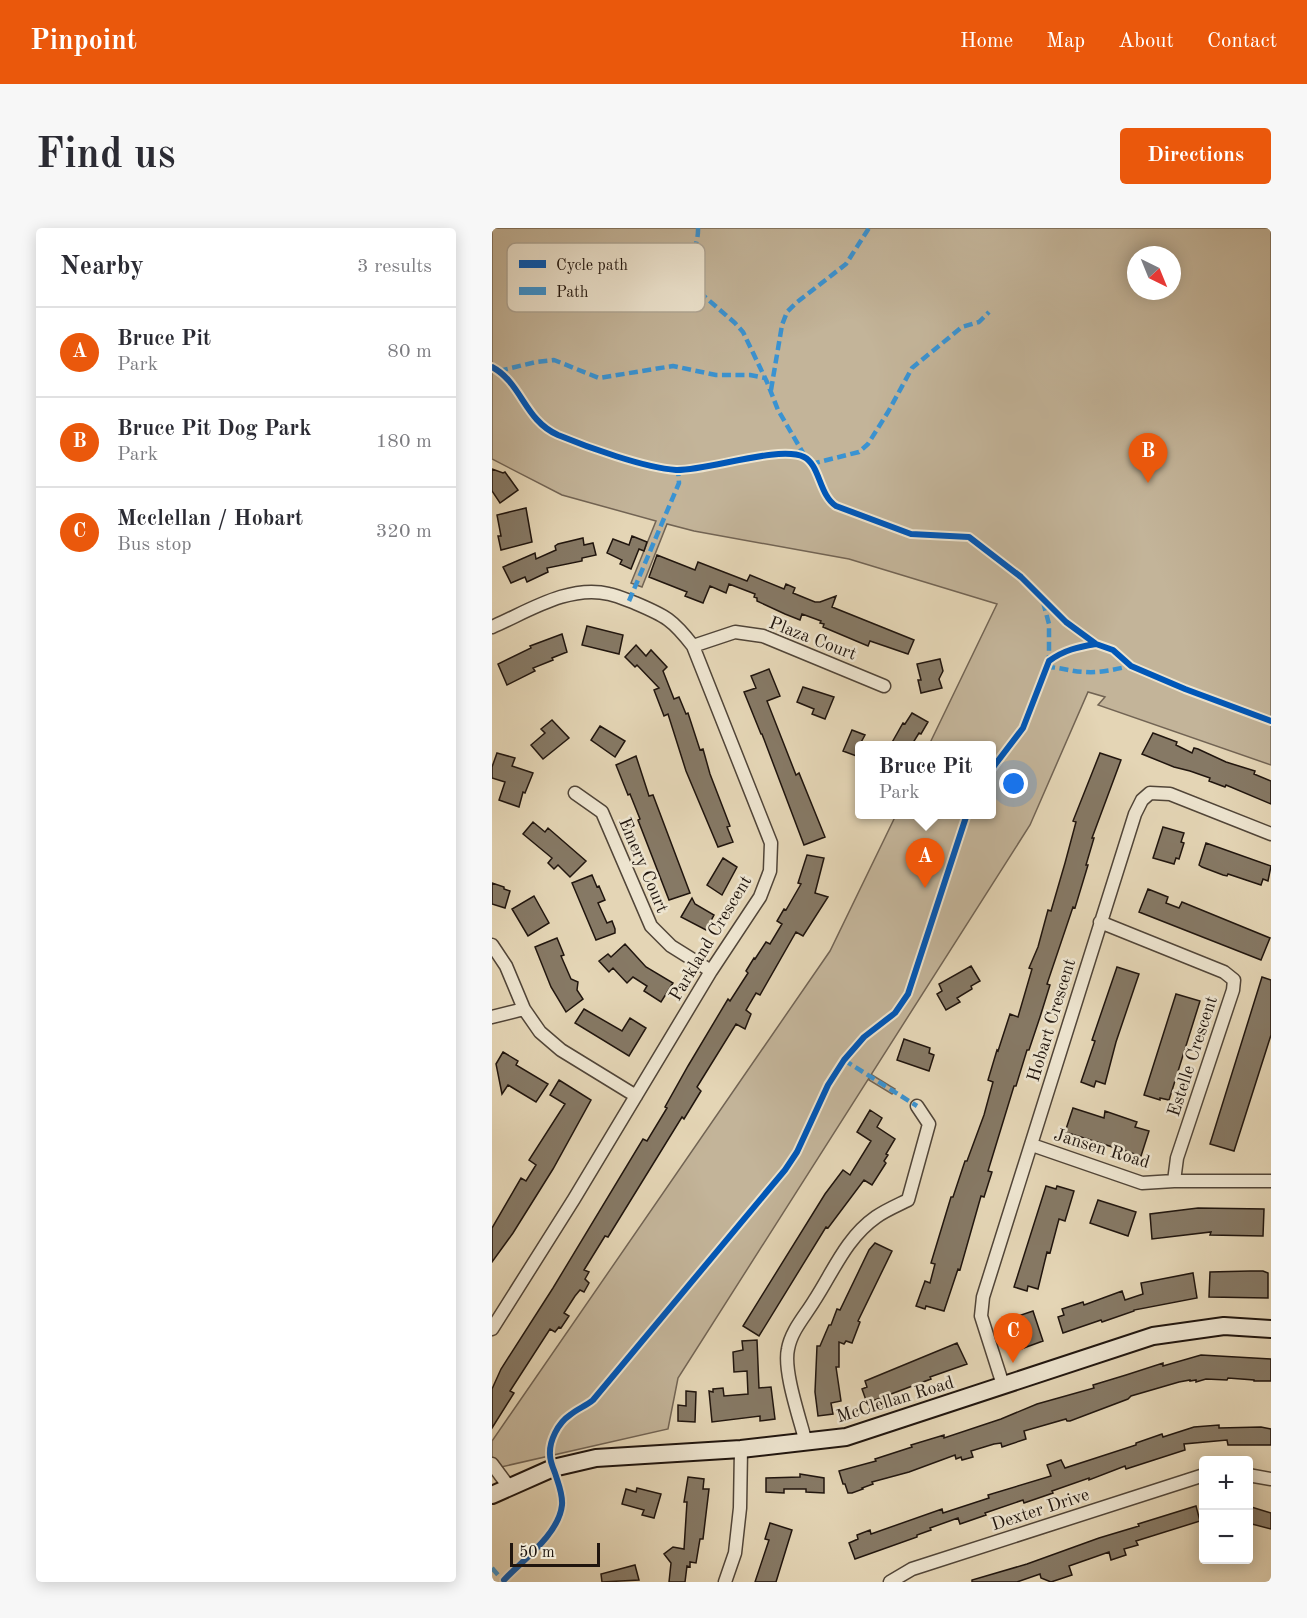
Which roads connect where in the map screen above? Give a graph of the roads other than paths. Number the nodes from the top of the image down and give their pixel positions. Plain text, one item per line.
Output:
1 (492, 612) edge
2 (495, 626) edge
3 (693, 646) junction
4 (884, 686) dead end
5 (575, 792) dead end
6 (1271, 834) edge
7 (1100, 922) junction
8 (492, 945) edge
9 (711, 971) junction
10 (524, 1009) junction
11 (492, 1017) edge
12 (636, 1096) junction
13 (917, 1106) dead end
14 (1032, 1145) junction
15 (1174, 1181) junction
16 (1271, 1181) edge
17 (492, 1329) edge
18 (1271, 1329) edge
19 (1002, 1385) junction
20 (806, 1443) junction
21 (741, 1449) junction
22 (492, 1464) edge
23 (1199, 1476) edge
24 (1253, 1476) edge
25 (1271, 1479) edge
26 (509, 1487) junction
27 (492, 1495) edge
28 (725, 1582) edge
29 (890, 1582) edge

1 - 2 street
2 - 3 street, Parkland Crescent
3 - 4 street, Plaza Court
3 - 9 street, Parkland Crescent
5 - 9 street, Emery Court
6 - 7 street, Hobart Crescent
7 - 14 street, Hobart Crescent
7 - 15 street, Estelle Crescent
8 - 10 street
9 - 12 street, Parkland Crescent
10 - 11 street
10 - 12 street
12 - 17 street, Parkland Crescent
13 - 20 street
14 - 15 street, Jansen Road
14 - 19 street, Hobart Crescent
15 - 16 street, Jansen Road
18 - 19 street, McClellan Road
19 - 20 street, McClellan Road
20 - 21 street, McClellan Road
21 - 26 street, McClellan Road
21 - 28 street
22 - 26 street
23 - 29 street, Dexter Drive
24 - 25 street
26 - 27 street, McClellan Road

